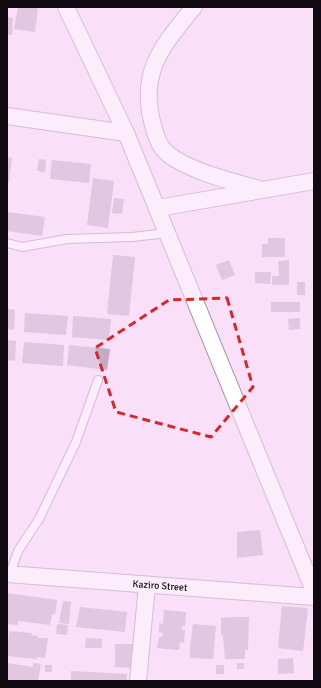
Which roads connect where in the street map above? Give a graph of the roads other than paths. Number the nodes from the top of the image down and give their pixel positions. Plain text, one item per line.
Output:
1 (66, 7) edge
2 (194, 7) edge
3 (7, 116) edge
4 (126, 134) junction
5 (314, 181) edge
6 (258, 189) junction
7 (158, 208) junction
8 (168, 233) junction
9 (7, 244) edge
10 (98, 380) dead end
11 (8, 574) edge
12 (147, 585) junction
13 (314, 591) edge
14 (314, 597) edge
15 (139, 681) edge

1 - 4 street
2 - 6 street
3 - 4 street
4 - 7 street
5 - 6 street
6 - 7 street
7 - 8 street
8 - 9 lane
8 - 13 street
10 - 11 lane
11 - 12 street, Kaziro Street
12 - 14 street, Kaziro Street
12 - 15 street

